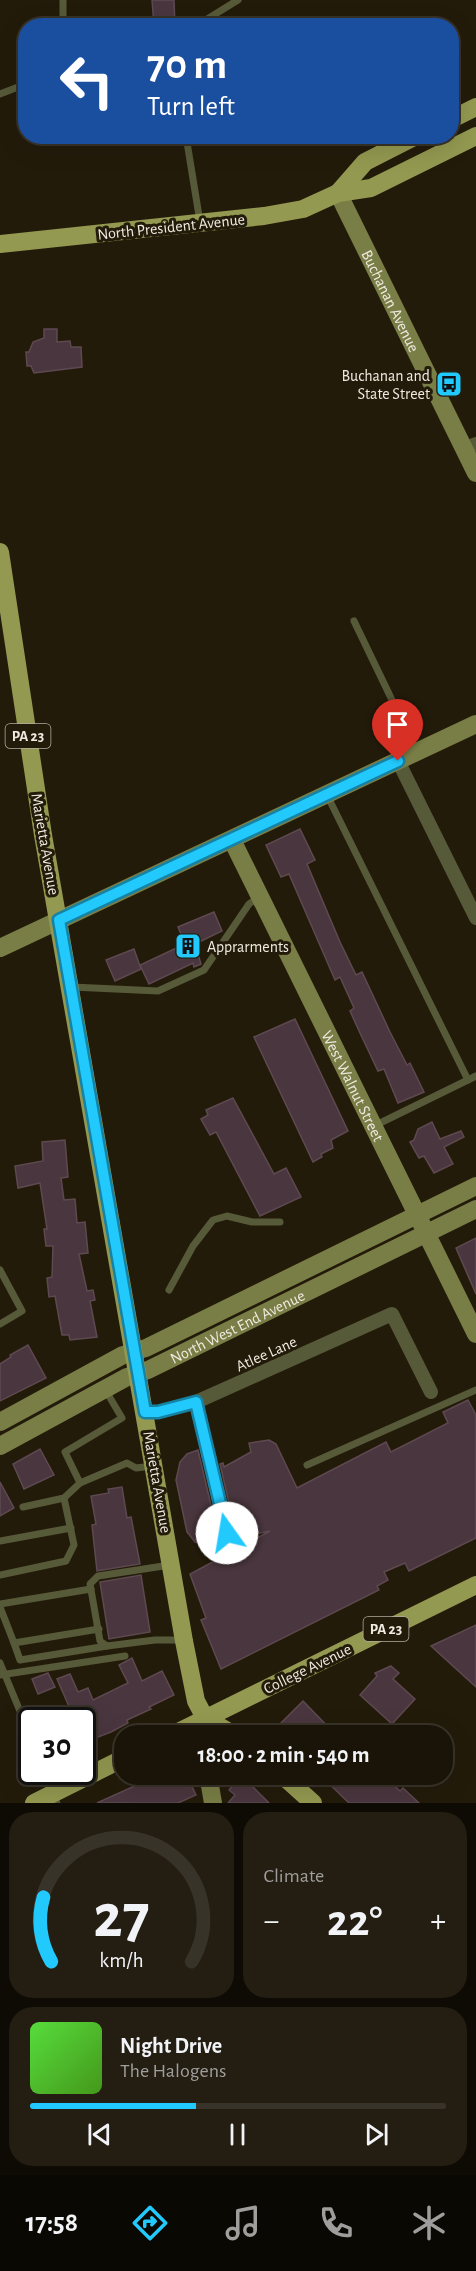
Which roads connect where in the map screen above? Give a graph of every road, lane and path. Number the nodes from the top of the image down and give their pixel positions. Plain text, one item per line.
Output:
1 (63, 0) edge
2 (238, 0) edge
3 (63, 18) edge
4 (209, 18) edge
5 (18, 87) edge
6 (0, 94) edge
7 (476, 107) edge
8 (459, 116) edge
9 (476, 136) edge
10 (187, 144) edge
11 (400, 144) edge
12 (338, 193) junction
13 (200, 223) junction
14 (0, 244) edge
15 (470, 446) edge
16 (476, 473) edge
17 (0, 552) edge
18 (354, 621) dead end
19 (476, 724) edge
20 (417, 752) junction
21 (398, 761) junction
22 (327, 795) junction
23 (232, 840) junction
24 (260, 896) junction
25 (476, 918) edge
26 (59, 920) junction
27 (0, 948) edge
28 (72, 987) junction
29 (476, 1076) edge
30 (468, 1080) junction
31 (374, 1126) junction
32 (476, 1186) edge
33 (476, 1209) edge
34 (417, 1215) junction
35 (280, 1222) dead end
36 (426, 1233) junction
37 (0, 1270) edge
38 (9, 1284) junction
39 (0, 1289) edge
40 (169, 1290) dead end
41 (0, 1324) edge
42 (476, 1334) edge
43 (135, 1352) junction
44 (139, 1373) junction
45 (105, 1389) junction
46 (476, 1390) edge
47 (431, 1392) dead end
48 (196, 1402) junction
49 (145, 1412) junction
50 (0, 1422) edge
51 (0, 1446) edge
52 (307, 1465) dead end
53 (155, 1466) junction
54 (80, 1483) junction
55 (64, 1498) junction
56 (23, 1507) dead end
57 (70, 1528) junction
58 (227, 1533) dead end
59 (0, 1541) edge
60 (172, 1565) junction
61 (0, 1575) edge
62 (476, 1585) edge
63 (92, 1589) junction
64 (0, 1606) edge
65 (99, 1629) junction
66 (184, 1641) junction
67 (14, 1643) junction
68 (107, 1646) junction
69 (125, 1656) dead end
70 (0, 1663) edge
71 (3, 1675) edge
72 (18, 1709) edge
73 (204, 1725) edge
74 (209, 1725) edge
75 (114, 1764) edge
76 (210, 1785) edge
77 (293, 1785) edge
78 (55, 1798) edge
79 (34, 1803) edge
80 (213, 1803) edge
81 (313, 1803) edge

1 - 3 lane
2 - 4 lane
5 - 6 lane
7 - 8 main road
9 - 12 main road, North President Avenue
10 - 13 lane
11 - 12 main road, North President Avenue
12 - 13 main road, North President Avenue
12 - 15 street, Buchanan Avenue
13 - 14 main road, North President Avenue
15 - 16 street, Buchanan Avenue
17 - 26 main road, Marietta Avenue / PA 23
18 - 20 lane
19 - 20 street
20 - 21 street
21 - 22 street
21 - 25 street
22 - 23 street
22 - 30 lane
23 - 24 street, West Walnut Street
23 - 26 street
24 - 28 lane
24 - 31 street, West Walnut Street
26 - 27 street
26 - 28 main road, Marietta Avenue / PA 23
28 - 43 main road, Marietta Avenue / PA 23
29 - 30 lane
30 - 31 lane
31 - 34 street, West Walnut Street
32 - 34 street, North West End Avenue
33 - 36 street, North West End Avenue
34 - 36 street, West Walnut Street
34 - 43 street, North West End Avenue
35 - 40 lane
36 - 42 street, West Walnut Street
36 - 44 street, North West End Avenue
37 - 38 lane
38 - 39 lane
38 - 41 lane
43 - 44 main road, Marietta Avenue / PA 23
43 - 50 street, North West End Avenue
44 - 45 street, North West End Avenue
44 - 49 main road, Marietta Avenue / PA 23
45 - 51 street, North West End Avenue
45 - 54 lane
46 - 52 lane
47 - 48 street, Atlee Lane
48 - 49 lane
48 - 58 street
49 - 53 main road, Marietta Avenue / PA 23
53 - 54 lane
53 - 60 main road, Marietta Avenue / PA 23
54 - 55 lane
55 - 56 lane
55 - 57 lane
57 - 59 lane
57 - 61 lane
60 - 63 lane
60 - 66 main road, Marietta Avenue / PA 23
62 - 74 main road, College Avenue / PA 23
63 - 64 lane
63 - 65 lane
64 - 67 lane
65 - 67 lane
65 - 68 lane
66 - 68 lane
66 - 73 main road, Marietta Avenue / PA 23
67 - 68 lane
69 - 71 lane
70 - 71 lane
71 - 72 lane
75 - 78 main road
76 - 80 street
77 - 81 main road
78 - 79 main road

